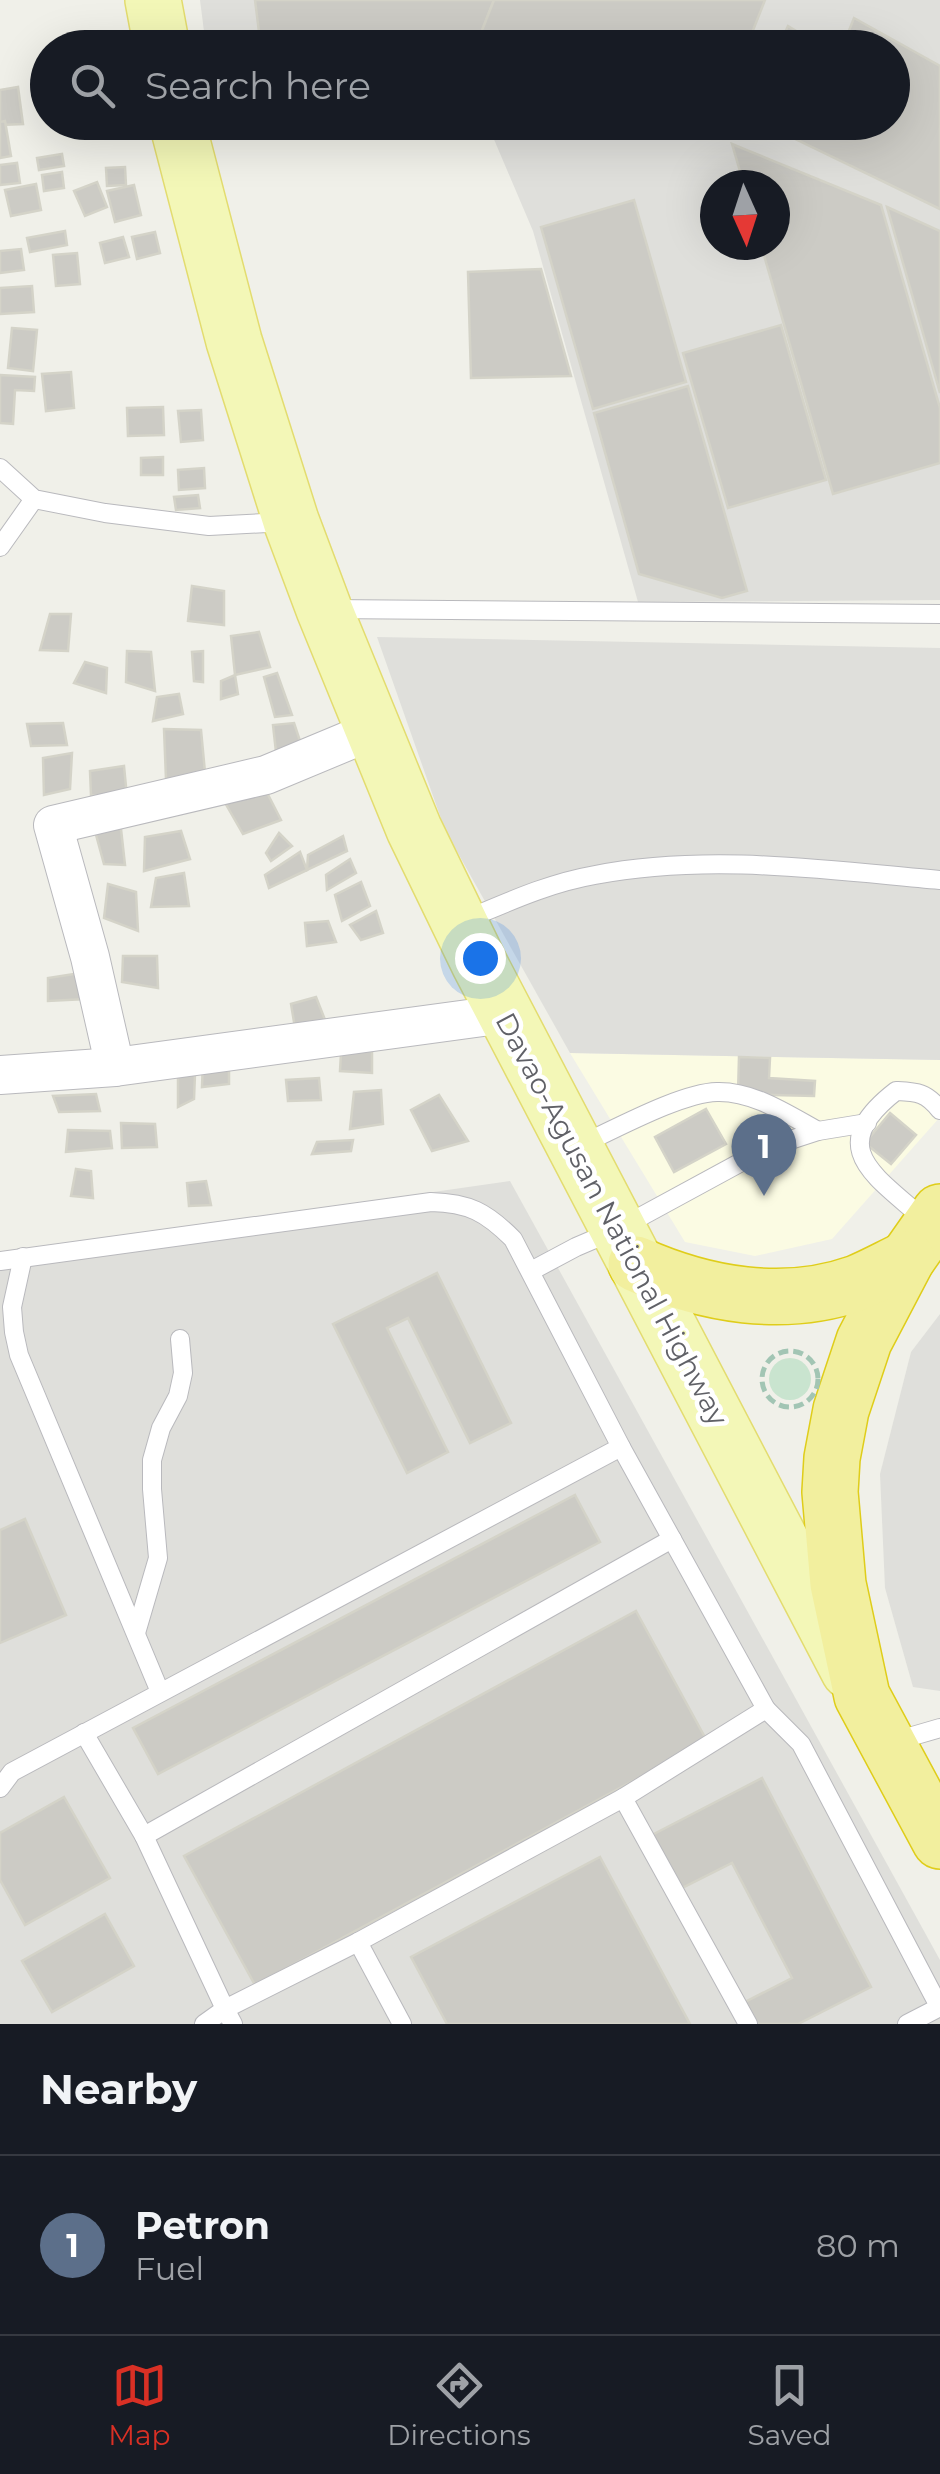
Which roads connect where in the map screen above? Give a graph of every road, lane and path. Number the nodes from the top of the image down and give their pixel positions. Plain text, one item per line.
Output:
1 (154, 0) edge
2 (159, 30) edge
3 (182, 140) edge
4 (0, 468) edge
5 (34, 499) junction
6 (290, 522) junction
7 (0, 547) edge
8 (324, 609) junction
9 (940, 614) edge
10 (374, 730) junction
11 (940, 880) edge
12 (460, 923) junction
13 (505, 1014) junction
14 (115, 1067) junction
15 (0, 1075) edge
16 (940, 1110) edge
17 (866, 1123) junction
18 (818, 1131) junction
19 (575, 1148) junction
20 (926, 1232) edge
21 (627, 1246) junction
22 (23, 1257) junction
23 (0, 1261) edge
24 (531, 1272) junction
25 (180, 1339) dead end
26 (808, 1401) joint
27 (621, 1447) junction
28 (672, 1539) junction
29 (136, 1633) junction
30 (160, 1692) junction
31 (766, 1708) junction
32 (874, 1720) junction
33 (940, 1728) edge
34 (84, 1733) junction
35 (0, 1788) edge
36 (624, 1798) junction
37 (144, 1836) junction
38 (940, 1841) edge
39 (358, 1942) junction
40 (940, 2008) edge
41 (229, 2016) edge
42 (204, 2024) edge
43 (402, 2024) edge
44 (748, 2024) edge
45 (907, 2024) edge

1 - 2 main road
3 - 6 main road, Davao-Agusan National Highway
4 - 5 lane
5 - 6 lane
5 - 7 lane
6 - 8 main road, Davao-Agusan National Highway
8 - 9 lane
8 - 10 main road, Davao-Agusan National Highway
10 - 12 main road, Davao-Agusan National Highway
10 - 14 street
11 - 12 lane
12 - 13 main road, Davao-Agusan National Highway
13 - 14 street
13 - 19 main road, Davao-Agusan National Highway
14 - 15 street
16 - 17 lane
17 - 18 lane
17 - 20 lane
18 - 19 lane
18 - 21 lane
19 - 21 main road, Davao-Agusan National Highway
20 - 21 highway
20 - 32 highway
21 - 24 lane
21 - 32 main road, Davao-Agusan National Highway
22 - 23 lane
22 - 24 lane
22 - 29 lane
24 - 27 lane
25 - 29 lane
26 - 26 path
27 - 28 lane
27 - 30 lane
28 - 31 lane
28 - 37 lane
29 - 30 lane
30 - 34 lane
31 - 36 lane
31 - 40 lane
32 - 33 lane
32 - 38 highway, Davao-Agusan National Highway
34 - 35 lane
34 - 37 lane
36 - 39 lane
36 - 44 lane
37 - 41 lane
39 - 41 lane
39 - 43 lane
40 - 45 lane
41 - 42 lane

